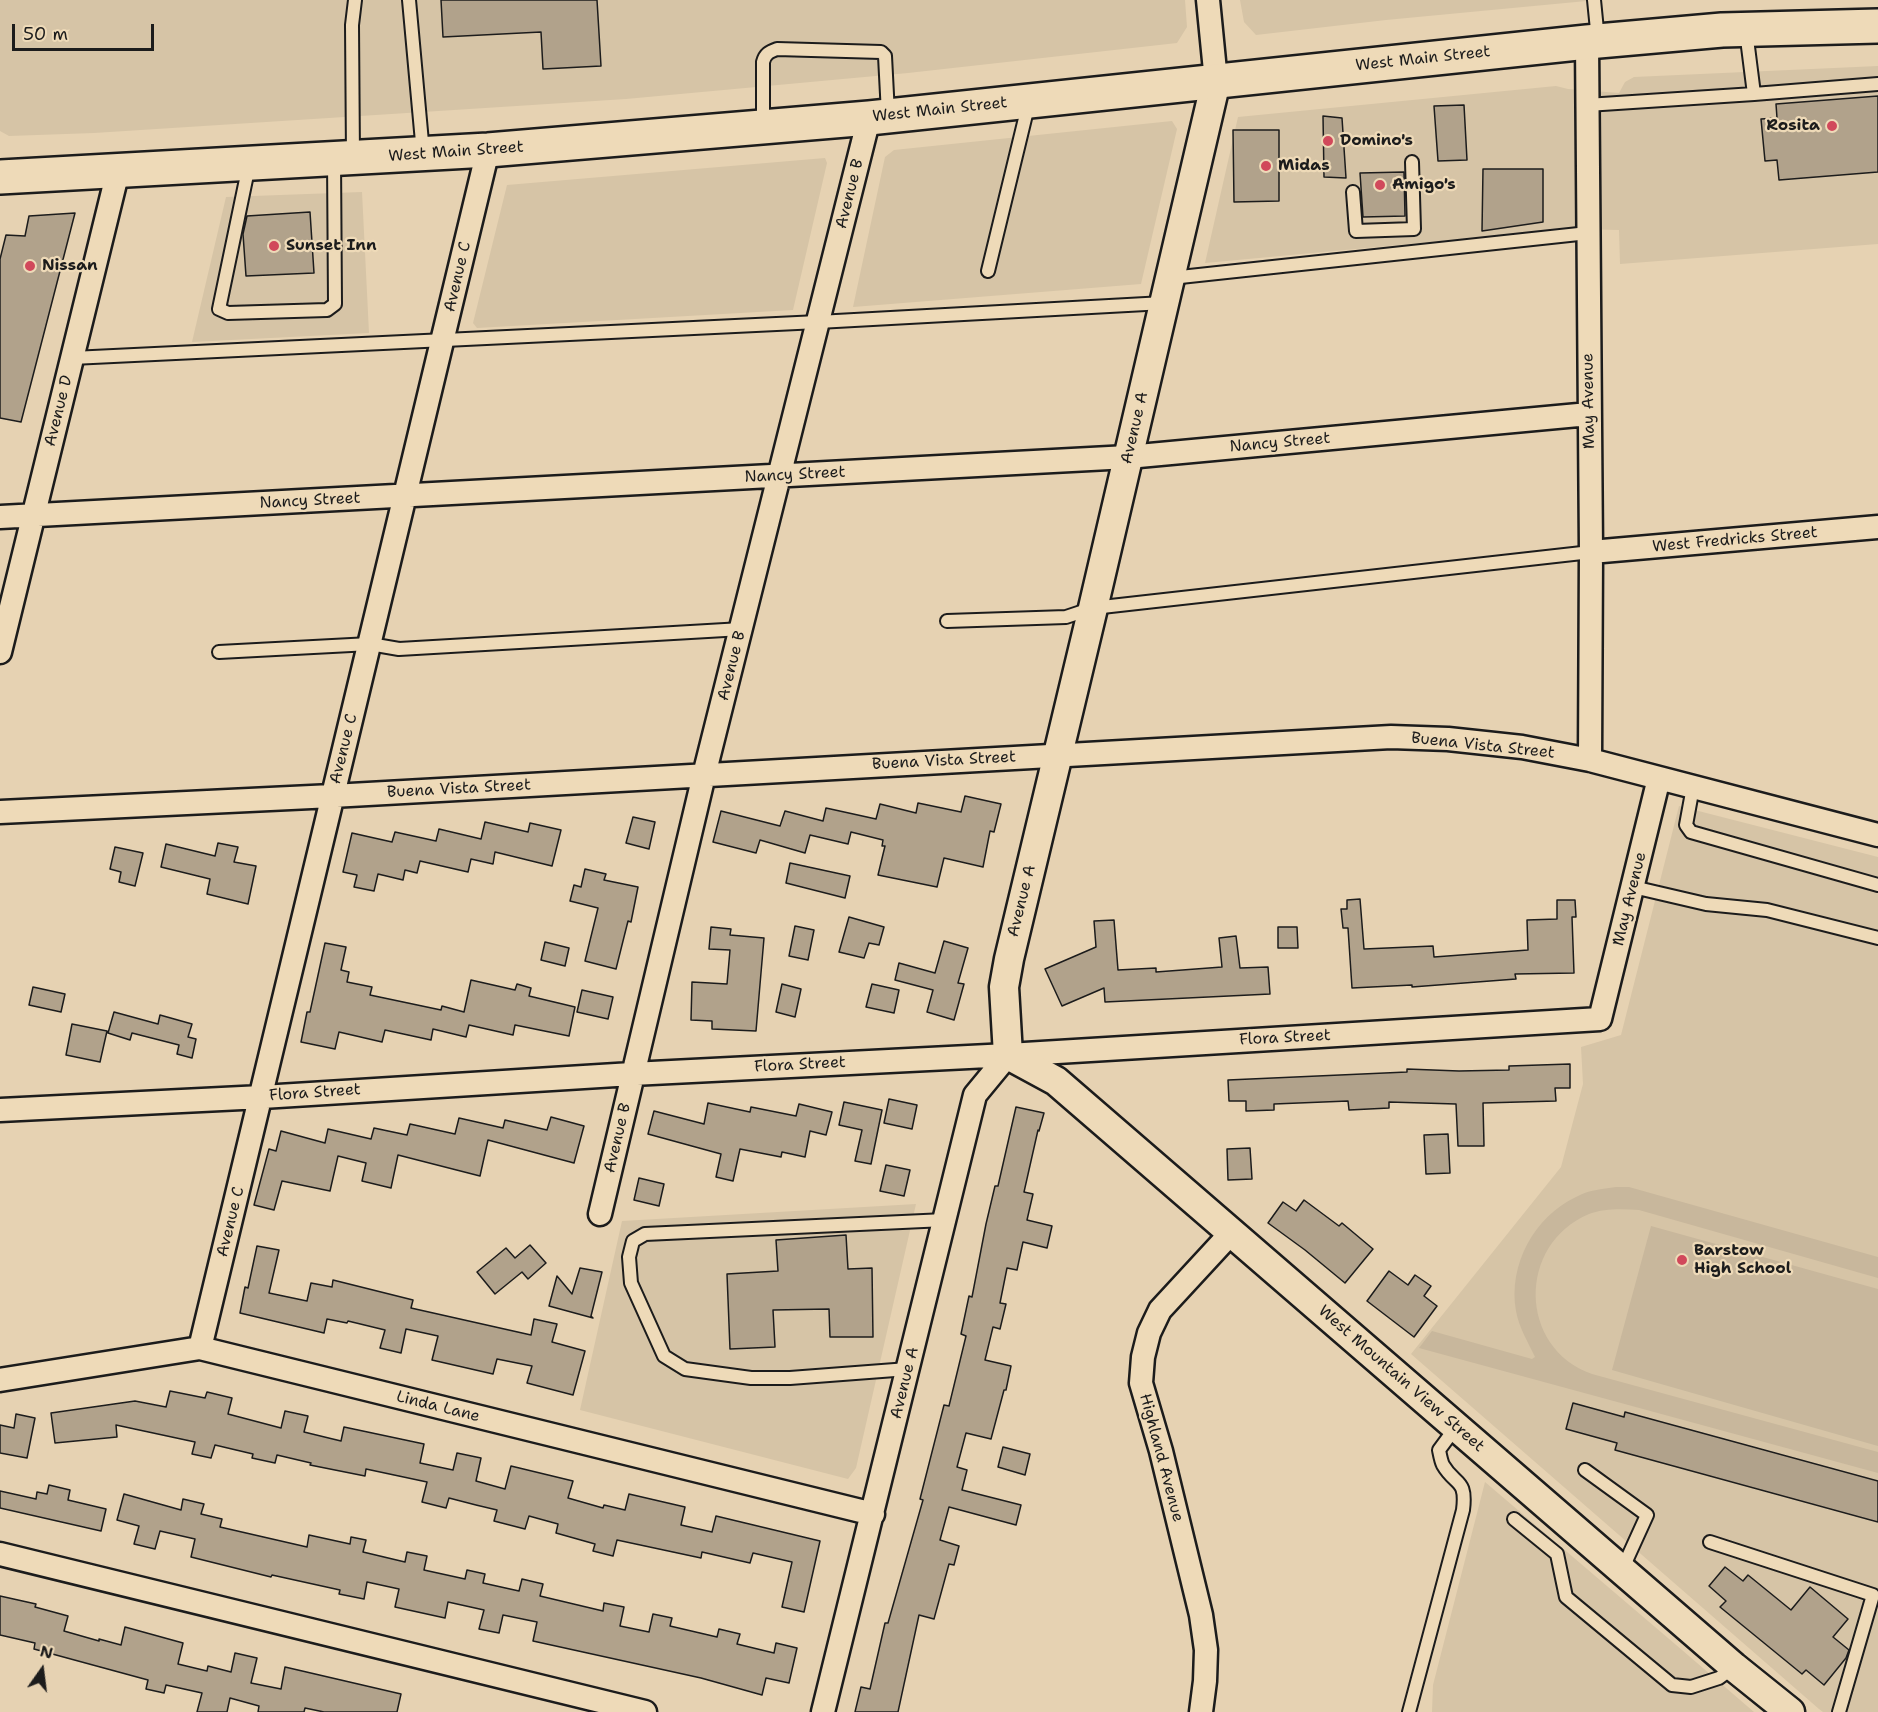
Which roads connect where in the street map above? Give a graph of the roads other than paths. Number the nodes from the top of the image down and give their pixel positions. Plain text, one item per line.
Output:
1 (355, 0) edge
2 (409, 0) edge
3 (1208, 0) edge
4 (1594, 0) edge
5 (1878, 26) edge
6 (1746, 29) junction
7 (1593, 42) junction
8 (1216, 81) junction
9 (1878, 84) edge
10 (1754, 94) junction
11 (1029, 101) junction
12 (1587, 105) junction
13 (878, 117) junction
14 (763, 127) junction
15 (488, 150) junction
16 (423, 154) junction
17 (344, 158) junction
18 (1412, 162) dead end
19 (249, 164) junction
20 (118, 171) junction
21 (2, 175) edge
22 (1353, 192) dead end
23 (1588, 233) junction
24 (988, 271) dead end
25 (1168, 290) junction
26 (818, 322) junction
27 (443, 340) junction
28 (72, 358) junction
29 (1589, 414) junction
30 (1128, 457) junction
31 (781, 475) junction
32 (406, 495) junction
33 (33, 516) junction
34 (0, 518) edge
35 (1878, 527) edge
36 (1591, 552) junction
37 (1093, 608) junction
38 (946, 621) dead end
39 (742, 629) junction
40 (370, 644) junction
41 (0, 652) edge
42 (219, 652) dead end
43 (1058, 755) junction
44 (1590, 760) junction
45 (704, 775) junction
46 (1659, 778) junction
47 (1693, 787) junction
48 (332, 796) junction
49 (0, 812) edge
50 (1878, 835) edge
51 (1878, 885) edge
52 (1633, 886) junction
53 (1878, 938) edge
54 (1600, 1019) joint
55 (1008, 1055) junction
56 (632, 1074) junction
57 (262, 1097) junction
58 (0, 1110) edge
59 (600, 1214) dead end
60 (945, 1220) junction
61 (1232, 1232) junction
62 (200, 1348) junction
63 (908, 1369) junction
64 (0, 1380) edge
65 (1456, 1427) junction
66 (1585, 1470) dead end
67 (873, 1514) junction
68 (1514, 1519) dead end
69 (1710, 1542) dead end
70 (0, 1554) edge
71 (1622, 1570) junction
72 (1734, 1667) junction
73 (645, 1712) edge
74 (823, 1712) edge
75 (1201, 1712) edge
76 (1409, 1712) edge
77 (1790, 1712) edge
78 (1839, 1712) edge

1 - 17 lane
2 - 16 lane
3 - 8 street
4 - 7 lane
5 - 6 main road, West Main Street
6 - 7 main road, West Main Street
6 - 10 lane
7 - 8 main road, West Main Street
7 - 12 street, May Avenue
8 - 11 main road, West Main Street
8 - 25 street, Avenue A
9 - 10 lane
10 - 12 lane
11 - 13 main road, West Main Street
11 - 24 lane
12 - 23 street, May Avenue
13 - 14 main road, West Main Street
13 - 14 lane
13 - 26 street, Avenue B
14 - 15 main road, West Main Street
15 - 16 main road, West Main Street
15 - 27 street, Avenue C
16 - 17 main road, West Main Street
17 - 19 main road, West Main Street
17 - 19 lane
18 - 22 lane
19 - 20 main road, West Main Street
20 - 21 main road, West Main Street
20 - 28 street, Avenue D
23 - 25 lane
23 - 29 street, May Avenue
25 - 26 lane
25 - 30 street, Avenue A
26 - 27 lane
26 - 31 street, Avenue B
27 - 28 lane
27 - 32 street, Avenue C
28 - 33 street, Avenue D
29 - 30 street, Nancy Street
29 - 36 street, May Avenue
30 - 31 street, Nancy Street
30 - 37 street, Avenue A
31 - 32 street, Nancy Street
31 - 39 street, Avenue B
32 - 33 street, Nancy Street
32 - 40 street, Avenue C
33 - 34 street, Nancy Street
33 - 41 street, Avenue D
35 - 36 street, West Fredricks Street
36 - 37 lane
36 - 44 street, May Avenue
37 - 38 lane
37 - 43 street, Avenue A
39 - 40 lane
39 - 45 street, Avenue B
40 - 42 lane
40 - 48 street, Avenue C
43 - 44 street, Buena Vista Street
43 - 45 street, Buena Vista Street
43 - 55 street, Avenue A
44 - 46 street, Buena Vista Street
45 - 48 street, Buena Vista Street
45 - 56 street, Avenue B
46 - 47 street, Buena Vista Street
46 - 52 street, May Avenue
47 - 50 street, Buena Vista Street
47 - 51 lane
48 - 49 street, Buena Vista Street
48 - 57 street, Avenue C
52 - 53 lane
52 - 54 street, May Avenue
54 - 55 street, Flora Street
55 - 56 street, Flora Street
55 - 60 street, Avenue A
55 - 61 street, West Mountain View Street
56 - 57 street, Flora Street
56 - 59 street, Avenue B
57 - 58 street, Flora Street
57 - 62 street, Avenue C
60 - 63 street, Avenue A
60 - 63 lane
61 - 65 street, West Mountain View Street
61 - 75 street, Highland Avenue
62 - 64 street, Linda Lane
62 - 67 street, Linda Lane
63 - 67 street, Avenue A
65 - 71 street, West Mountain View Street
65 - 76 lane
66 - 71 lane
67 - 74 street, Avenue A
68 - 72 lane
69 - 78 lane
70 - 73 street
71 - 72 street, West Mountain View Street
72 - 77 street, West Mountain View Street

